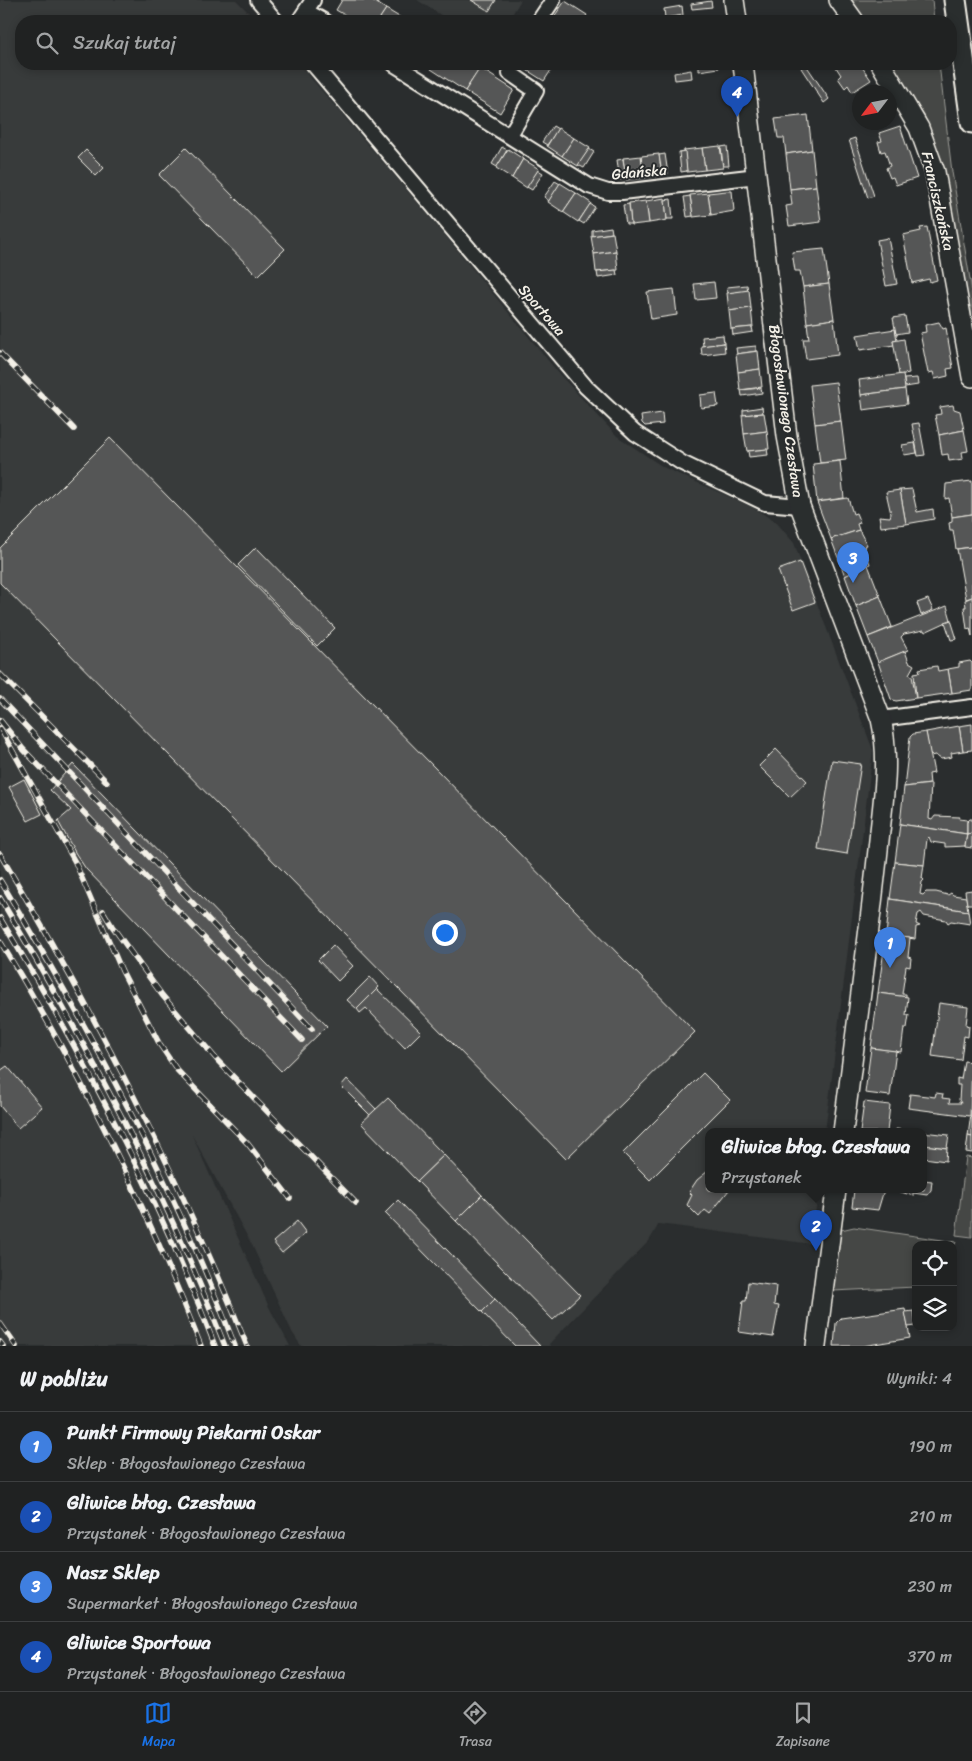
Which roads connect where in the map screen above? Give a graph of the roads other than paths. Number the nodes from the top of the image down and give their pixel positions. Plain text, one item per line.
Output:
1 (258, 0) edge
2 (553, 0) edge
3 (734, 0) edge
4 (839, 0) edge
5 (955, 0) edge
6 (271, 15) edge
7 (543, 15) edge
8 (736, 15) edge
9 (850, 15) edge
10 (318, 70) edge
11 (404, 70) edge
12 (511, 70) edge
13 (744, 70) edge
14 (885, 70) edge
15 (972, 122) edge
16 (510, 135) junction
17 (757, 176) junction
18 (972, 377) edge
19 (800, 506) junction
20 (972, 707) edge
21 (881, 719) junction
22 (844, 1128) edge
23 (836, 1193) edge
24 (816, 1346) edge

1 - 6 street
2 - 7 street
3 - 8 street
4 - 9 street
5 - 15 main road
10 - 19 street, Sportowa
11 - 16 street
12 - 16 street
13 - 17 street, Błogosławionego Czesława
14 - 18 street, Franciszkańska
16 - 17 street, Gdańska
17 - 19 street, Błogosławionego Czesława
19 - 21 street, Błogosławionego Czesława
20 - 21 street
21 - 22 street, Błogosławionego Czesława
23 - 24 street

